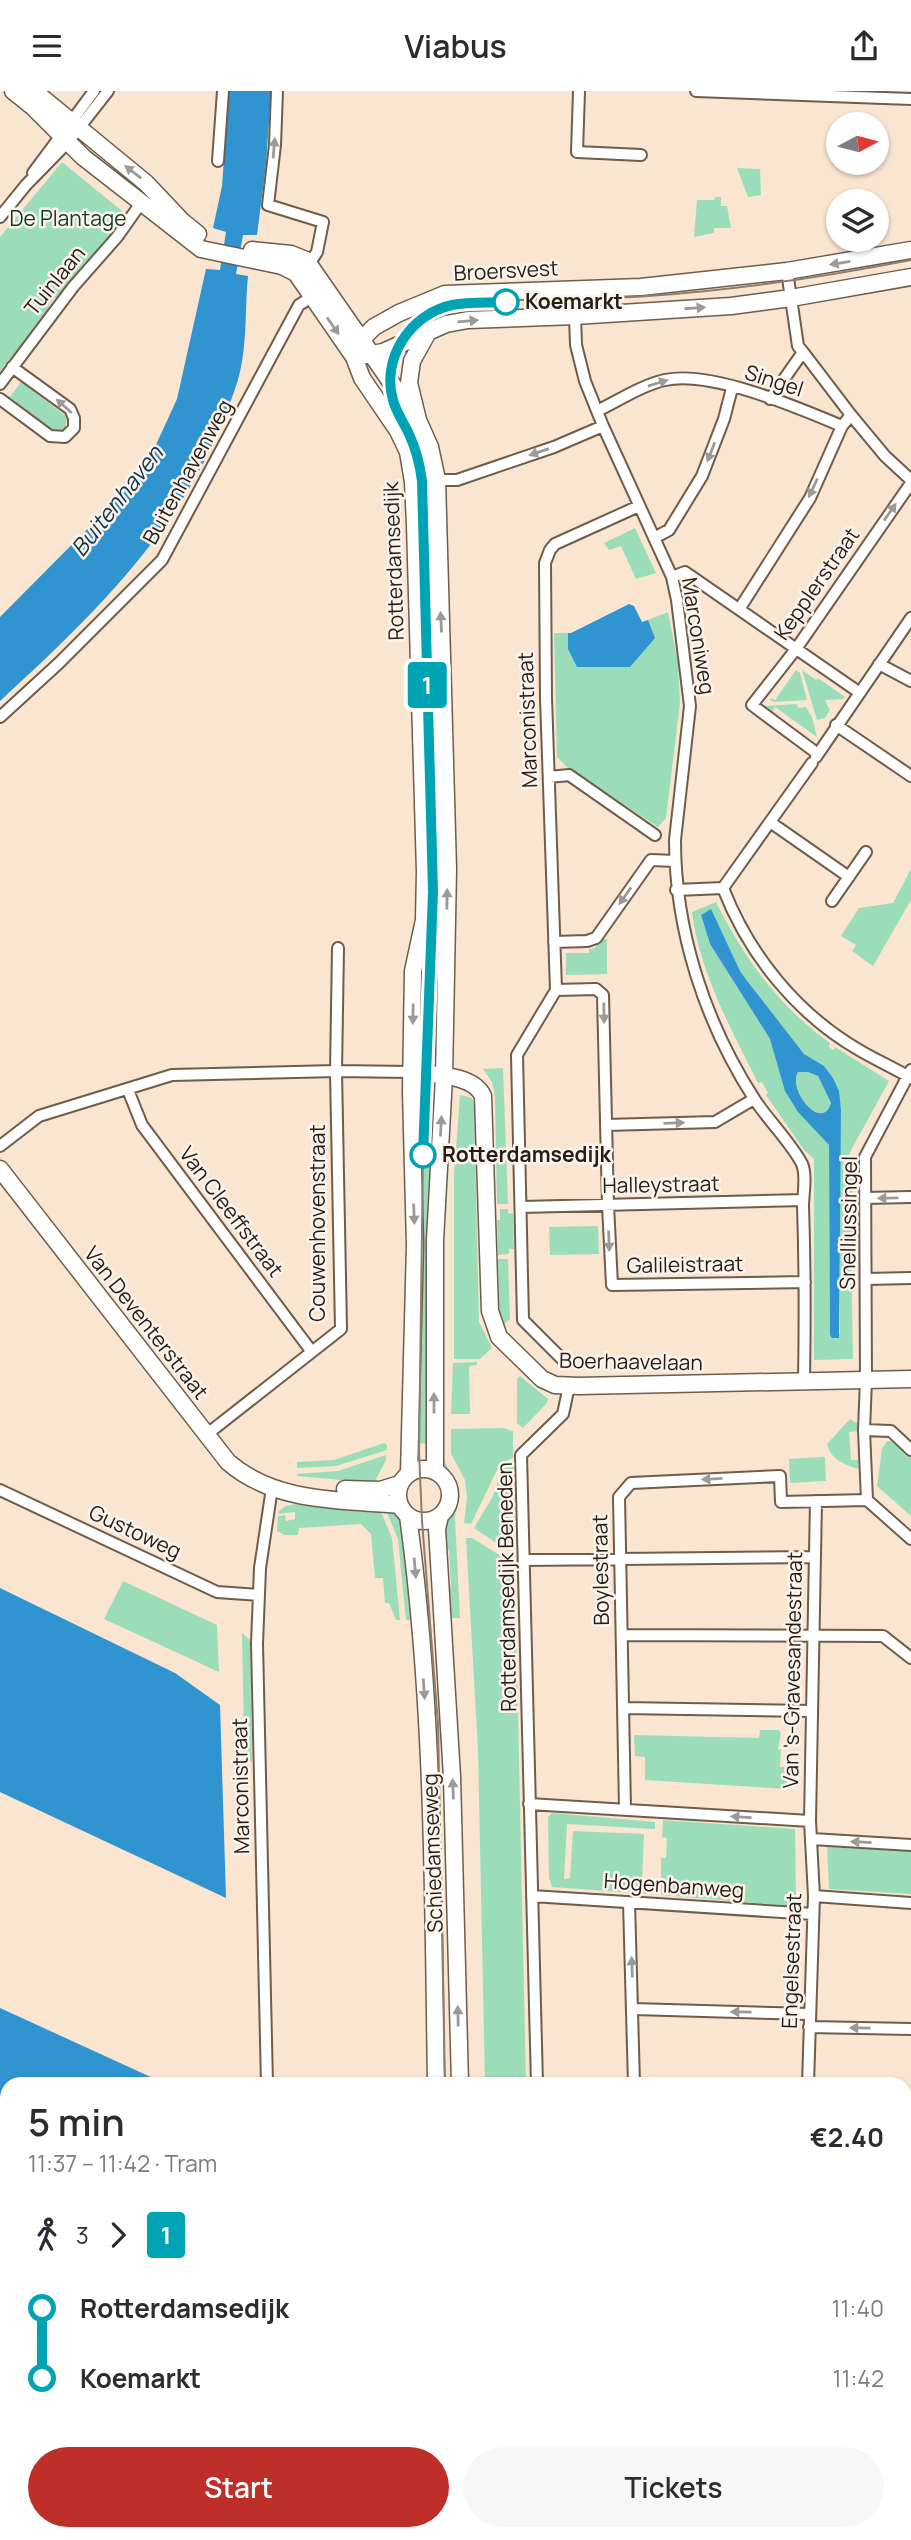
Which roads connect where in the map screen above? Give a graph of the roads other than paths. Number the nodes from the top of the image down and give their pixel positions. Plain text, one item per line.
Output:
1 (13, 91) edge
2 (34, 91) edge
3 (93, 91) edge
4 (108, 91) edge
5 (223, 91) edge
6 (277, 91) edge
7 (579, 91) edge
8 (696, 91) edge
9 (743, 92) edge
10 (814, 93) edge
11 (911, 99) edge
12 (75, 124) junction
13 (64, 138) junction
14 (641, 155) dead end
15 (218, 161) dead end
16 (141, 203) junction
17 (0, 217) edge
18 (222, 250) junction
19 (911, 250) edge
20 (249, 254) junction
21 (309, 264) junction
22 (282, 266) junction
23 (787, 271) junction
24 (911, 277) edge
25 (312, 296) junction
26 (791, 298) junction
27 (575, 316) junction
28 (427, 334) junction
29 (361, 340) junction
30 (803, 352) junction
31 (372, 355) junction
32 (354, 357) junction
33 (12, 367) junction
34 (387, 378) junction
35 (0, 384) edge
36 (733, 387) junction
37 (370, 390) junction
38 (770, 399) junction
39 (0, 400) edge
40 (597, 411) junction
41 (850, 415) junction
42 (418, 420) junction
43 (603, 426) junction
44 (842, 426) junction
45 (437, 480) junction
46 (910, 486) edge
47 (639, 506) junction
48 (654, 538) junction
49 (672, 577) junction
50 (740, 608) junction
51 (911, 618) edge
52 (796, 649) junction
53 (879, 664) junction
54 (911, 681) edge
55 (859, 693) junction
56 (0, 717) edge
57 (836, 725) junction
58 (816, 758) junction
59 (911, 776) edge
60 (549, 777) junction
61 (770, 821) junction
62 (655, 835) dead end
63 (866, 852) dead end
64 (675, 861) junction
65 (849, 877) junction
66 (723, 888) junction
67 (676, 890) junction
68 (832, 901) dead end
69 (554, 942) junction
70 (338, 948) dead end
71 (556, 990) junction
72 (336, 1070) junction
73 (411, 1072) junction
74 (910, 1075) edge
75 (444, 1077) junction
76 (128, 1090) junction
77 (754, 1099) junction
78 (606, 1125) junction
79 (0, 1146) edge
80 (0, 1169) edge
81 (911, 1197) edge
82 (865, 1198) junction
83 (803, 1200) junction
84 (608, 1205) junction
85 (521, 1207) junction
86 (911, 1278) edge
87 (866, 1279) junction
88 (805, 1282) junction
89 (312, 1352) junction
90 (565, 1362) dead end
91 (911, 1379) edge
92 (866, 1380) junction
93 (804, 1381) junction
94 (569, 1386) junction
95 (864, 1430) junction
96 (206, 1434) junction
97 (911, 1450) edge
98 (435, 1471) junction
99 (404, 1478) junction
100 (272, 1487) junction
101 (0, 1490) edge
102 (867, 1500) junction
103 (816, 1501) junction
104 (404, 1510) junction
105 (440, 1516) junction
106 (911, 1539) edge
107 (815, 1557) junction
108 (524, 1560) junction
109 (620, 1560) junction
110 (258, 1595) junction
111 (622, 1635) junction
112 (814, 1636) junction
113 (911, 1658) edge
114 (623, 1708) junction
115 (812, 1711) junction
116 (529, 1804) junction
117 (625, 1809) junction
118 (810, 1821) junction
119 (812, 1839) junction
120 (911, 1845) edge
121 (532, 1895) junction
122 (814, 1896) junction
123 (629, 1902) junction
124 (911, 1903) edge
125 (813, 1914) junction
126 (633, 2009) junction
127 (809, 2014) junction
128 (810, 2027) junction
129 (911, 2029) edge
130 (267, 2077) edge
131 (436, 2077) edge
132 (460, 2077) edge
133 (537, 2077) edge
134 (634, 2077) edge
135 (808, 2077) edge

1 - 13 main road
2 - 12 main road
3 - 12 street
4 - 12 street
5 - 15 street
21 -> 6 street
7 - 14 street
8 - 9 street
9 - 10 street
10 - 11 street
12 - 13 street
18 -> 12 main road
13 - 16 main road
13 - 17 street
16 - 18 main road
16 - 33 street, Tuinlaan
18 - 20 main road
19 -> 23 main road, Broersvest
20 - 21 main road
20 - 22 main road
21 - 22 street
21 - 25 main road
22 - 25 main road
23 - 26 street
23 - 29 main road, Broersvest
24 - 26 main road
25 - 29 main road
25 -> 32 main road
25 - 56 street, Buitenhavenweg
27 -> 26 main road
26 - 30 street
28 -> 27 main road
27 - 40 street, Marconiweg
28 - 31 main road
28 - 42 main road
29 - 31 main road
29 - 32 main road
30 - 38 street
30 - 41 street
31 - 32 main road
31 - 34 main road
32 - 37 main road, Rotterdamsedijk
33 - 35 street, Tuinlaan
39 -> 33 street
34 - 37 main road
34 - 42 main road
36 - 38 street, Singel
40 -> 36 street, Singel
36 -> 48 street
37 -> 73 main road, Rotterdamsedijk
38 - 44 street, Singel
40 - 43 street, Marconiweg
41 - 44 street
41 - 46 street
42 - 45 main road
43 -> 45 street
43 - 47 street, Marconiweg
44 -> 50 street
75 -> 45 main road
52 -> 46 street, Kepplerstraat
47 - 48 street, Marconiweg
47 - 60 street, Marconistraat
48 - 49 street, Marconiweg
49 - 50 street
49 - 64 street, Marconiweg
50 - 52 street
51 - 53 street
52 - 55 street
52 - 58 street, Kepplerstraat
53 - 54 street
53 - 55 street
55 - 57 street
57 - 58 street
57 - 59 street
58 - 61 street
60 - 62 street
60 - 69 street, Marconistraat
61 - 65 street
61 - 66 street
63 - 65 street
64 - 67 street, Marconiweg
64 -> 69 street
65 - 68 street
66 - 67 street
66 - 74 street
67 - 77 street, Marconiweg
69 - 71 street, Marconistraat
70 - 72 street, Couwenhovenstraat
71 -> 78 street, Galileistraat
71 - 85 street
72 - 73 street
72 - 76 street
72 - 89 street, Couwenhovenstraat
73 - 75 main road
73 -> 99 main road, Rotterdamsedijk
74 - 82 street, Snelliussingel
75 - 94 main road, Boerhaavelaan
98 -> 75 main road
76 - 79 street
76 - 89 street, Van Cleeffstraat
78 -> 77 street
77 - 83 street, Marconiweg
78 - 84 street, Galileistraat
80 - 96 main road, Van Deventerstraat
81 -> 82 street
82 - 87 street, Snelliussingel
83 - 84 street, Halleystraat
83 - 88 street, Marconiweg
84 - 85 street, Halleystraat
84 -> 88 street, Galileistraat
85 - 90 street
86 - 87 street
87 - 92 street, Snelliussingel
88 - 93 street, Marconiweg
89 - 96 street, Couwenhovenstraat
91 - 92 main road, Boerhaavelaan
92 - 93 main road, Boerhaavelaan
92 - 95 street, Snelliussingel
93 - 94 main road, Boerhaavelaan
94 - 108 street, Rotterdamsedijk Beneden
95 - 97 street
95 - 102 street, Snelliussingel
96 - 100 main road, Van Deventerstraat
98 - 99 main road
98 - 105 main road
99 - 100 main road, Van Deventerstraat
99 - 104 main road
100 - 104 main road, Van Deventerstraat
100 - 110 street, Marconistraat
101 - 110 street, Gustoweg
102 - 103 street
102 - 106 street
103 - 107 street, Van 's-Gravesandestraat
103 -> 109 street, Boylestraat
104 - 105 main road
104 -> 131 main road, Schiedamseweg
132 -> 105 main road, Schiedamseweg
107 - 109 street
107 - 112 street, Van 's-Gravesandestraat
108 - 109 street
108 - 116 street, Rotterdamsedijk Beneden
109 - 111 street, Boylestraat
110 - 130 street, Marconistraat
111 - 112 street
111 - 114 street, Boylestraat
112 - 113 street
112 - 115 street, Van 's-Gravesandestraat
114 - 115 street
114 - 117 street, Boylestraat
115 - 118 street, Van 's-Gravesandestraat
116 - 117 street
116 - 121 street, Rotterdamsedijk Beneden
118 -> 117 street
118 - 119 street, Van 's-Gravesandestraat
120 -> 119 street
119 - 122 street, Engelsestraat
121 - 123 street, Hogenbanweg
121 - 133 street, Rotterdamsedijk Beneden
122 - 124 street
122 - 125 street, Engelsestraat
123 - 125 street, Hogenbanweg
126 -> 123 street
125 - 127 street, Engelsestraat
127 -> 126 street
126 - 134 street
127 - 128 street, Engelsestraat
129 -> 128 street
128 - 135 street, Engelsestraat

